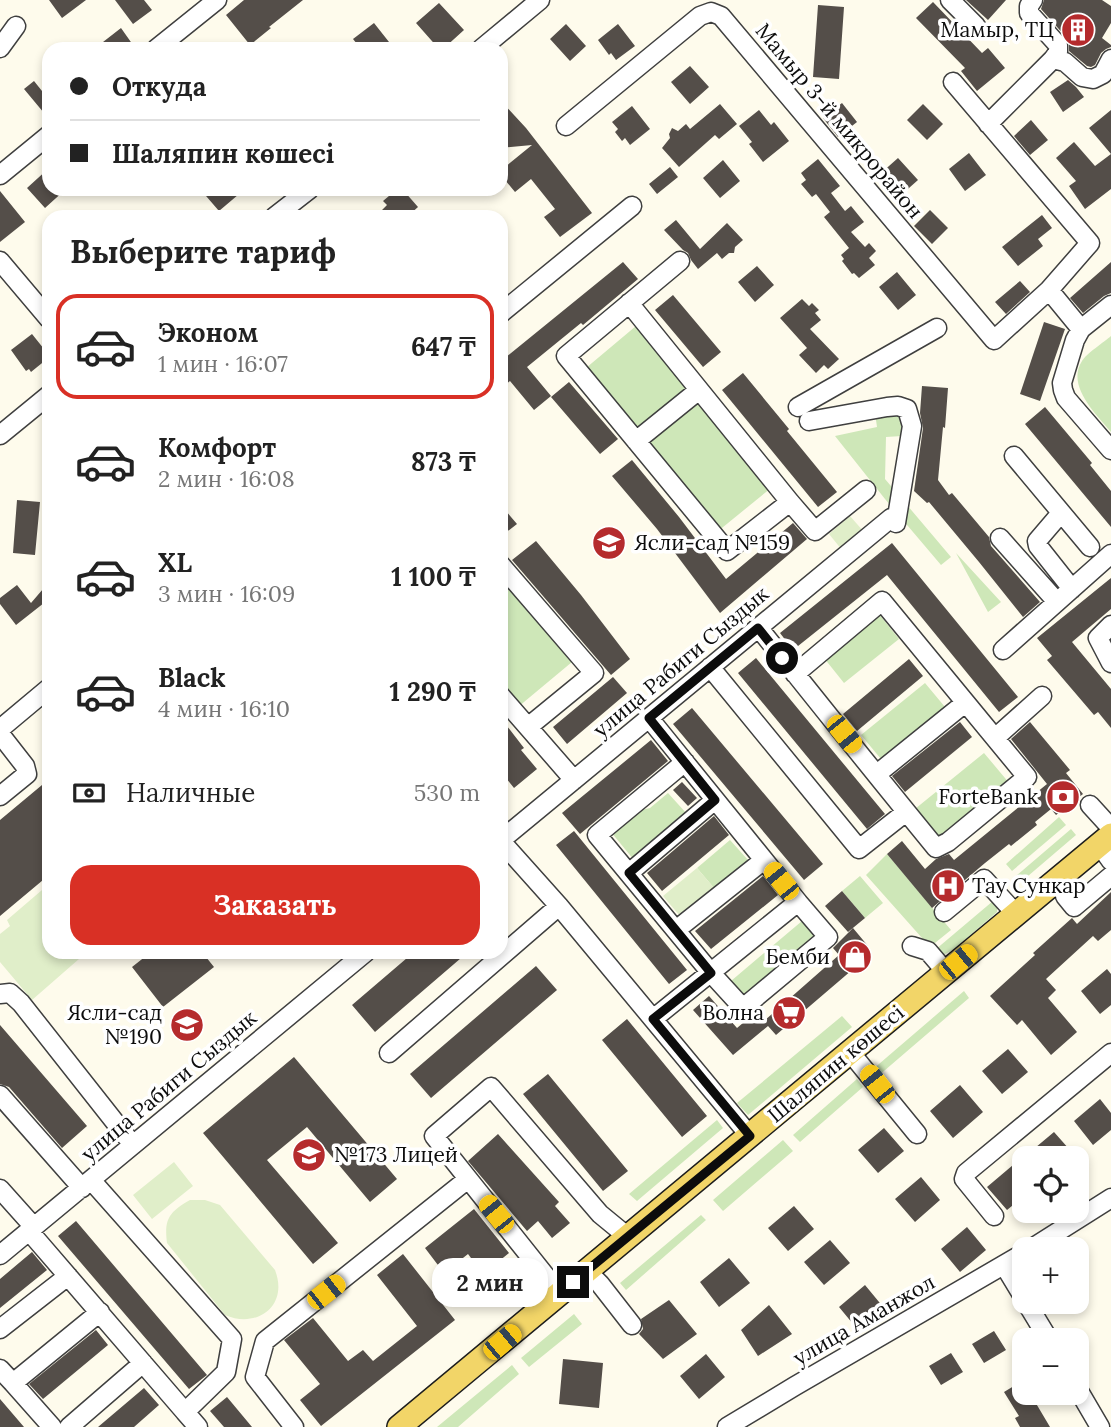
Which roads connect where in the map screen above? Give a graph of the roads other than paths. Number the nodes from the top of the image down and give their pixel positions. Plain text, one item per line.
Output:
1 (217, 0) edge
2 (540, 0) edge
3 (950, 0) edge
4 (1033, 0) edge
5 (16, 26) dead end
6 (976, 26) dead end
7 (165, 42) edge
8 (489, 42) edge
9 (0, 48) edge
10 (1054, 59) junction
11 (1111, 60) edge
12 (953, 82) dead end
13 (988, 124) junction
14 (566, 126) dead end
15 (42, 141) edge
16 (0, 176) edge
17 (301, 196) edge
18 (632, 206) dead end
19 (283, 210) edge
20 (0, 261) edge
21 (680, 261) dead end
22 (1049, 290) junction
23 (629, 303) junction
24 (1111, 305) edge
25 (508, 307) edge
26 (42, 311) edge
27 (937, 328) dead end
28 (1081, 329) junction
29 (699, 390) junction
30 (42, 401) edge
31 (0, 435) edge
32 (636, 441) junction
33 (1111, 450) edge
34 (1014, 456) dead end
35 (866, 490) dead end
36 (790, 502) junction
37 (1061, 513) junction
38 (1000, 538) dead end
39 (1090, 547) dead end
40 (1111, 554) edge
41 (508, 573) edge
42 (1072, 589) junction
43 (1056, 602) junction
44 (1111, 625) edge
45 (758, 628) junction
46 (1003, 650) dead end
47 (1111, 663) edge
48 (710, 667) junction
49 (795, 674) junction
50 (42, 694) edge
51 (1042, 696) dead end
52 (965, 703) junction
53 (508, 704) edge
54 (649, 718) junction
55 (528, 727) junction
56 (0, 731) edge
57 (995, 738) junction
58 (684, 762) junction
59 (877, 774) junction
60 (575, 780) junction
61 (0, 796) edge
62 (715, 800) junction
63 (1090, 805) dead end
64 (906, 812) junction
65 (1111, 828) edge
66 (508, 835) edge
67 (508, 849) edge
68 (1109, 850) edge
69 (764, 860) junction
70 (629, 873) junction
71 (1111, 876) edge
72 (1065, 896) dead end
73 (798, 902) junction
74 (559, 906) junction
75 (944, 912) dead end
76 (1016, 914) junction
77 (676, 930) junction
78 (912, 946) dead end
79 (508, 950) edge
80 (358, 959) edge
81 (498, 959) edge
82 (946, 972) junction
83 (711, 973) junction
84 (0, 994) edge
85 (653, 1019) junction
86 (850, 1052) junction
87 (390, 1053) dead end
88 (1111, 1053) edge
89 (0, 1095) edge
90 (916, 1134) dead end
91 (750, 1136) junction
92 (133, 1145) junction
93 (468, 1179) junction
94 (86, 1184) junction
95 (0, 1189) edge
96 (1111, 1198) edge
97 (994, 1216) dead end
98 (32, 1229) junction
99 (628, 1237) junction
100 (1050, 1237) edge
101 (0, 1255) edge
102 (1012, 1260) edge
103 (1004, 1265) junction
104 (587, 1271) junction
105 (68, 1276) junction
106 (1012, 1278) edge
107 (559, 1293) junction
108 (100, 1312) junction
109 (632, 1325) dead end
110 (0, 1329) edge
111 (143, 1363) junction
112 (0, 1369) edge
113 (13, 1383) junction
114 (1087, 1405) edge
115 (185, 1412) junction
116 (52, 1427) edge
117 (69, 1427) edge
118 (198, 1427) edge
119 (294, 1427) edge
120 (398, 1427) edge
121 (727, 1427) edge
122 (1100, 1427) edge

1 - 7 street
2 - 8 street
3 - 6 street
4 - 10 street
5 - 9 street
10 - 11 street
10 - 13 street
12 - 13 street
13 - 22 street
14 - 22 street, Мамыр 3-й микрорайон
15 - 16 street
17 - 19 street
18 - 25 street
20 - 26 street
21 - 23 street
22 - 28 street
23 - 29 street
23 - 32 street
24 - 28 street
27 - 45 street, улица Рабиги Сыздык
28 - 33 street
29 - 32 street
29 - 36 street
30 - 31 street
32 - 36 street
34 - 37 street
35 - 36 street
37 - 39 street
37 - 42 street
38 - 43 street
40 - 42 street
41 - 55 street
42 - 43 street
43 - 46 street
44 - 47 street
45 - 48 street, улица Рабиги Сыздык
45 - 49 street
48 - 54 street, улица Рабиги Сыздык
48 - 64 street
49 - 52 street
49 - 59 street
50 - 56 street
51 - 57 street
52 - 57 street
52 - 59 street
53 - 55 street
54 - 58 street
54 - 60 street, улица Рабиги Сыздык
55 - 60 street
56 - 61 street
57 - 64 street
58 - 62 street
58 - 70 street
59 - 64 street
60 - 66 street, улица Рабиги Сыздык
62 - 69 street
62 - 70 street
63 - 65 street
67 - 74 street
68 - 76 main road, Шаляпин көшесі
69 - 73 street
69 - 77 street
70 - 77 street
71 - 72 street
73 - 83 street
73 - 83 street
74 - 79 street
74 - 85 street
75 - 76 street
76 - 82 main road, Шаляпин көшесі
77 - 83 street
78 - 82 street
80 - 92 street, улица Рабиги Сыздык
81 - 87 street
82 - 86 main road, Шаляпин көшесі
83 - 85 street
84 - 92 street
85 - 91 street
86 - 90 street
86 - 91 main road, Шаляпин көшесі
88 - 97 street
89 - 94 street
91 - 99 main road, Шаляпин көшесі
92 - 94 street, улица Рабиги Сыздык
93 - 99 street
93 - 107 street
93 - 119 street
94 - 98 street, улица Рабиги Сыздык
94 - 115 street
95 - 98 street
96 - 100 street
98 - 101 street, улица Рабиги Сыздык
98 - 105 street
99 - 104 main road, Шаляпин көшесі
102 - 103 street, улица Аманжол
103 - 106 street
103 - 121 street, улица Аманжол
104 - 107 main road, Шаляпин көшесі
104 - 109 street
105 - 108 street
105 - 110 street
107 - 120 main road, Шаляпин көшесі
108 - 111 street
108 - 113 street
111 - 115 street
111 - 117 street
112 - 113 street
113 - 116 street
114 - 122 street
115 - 118 street

